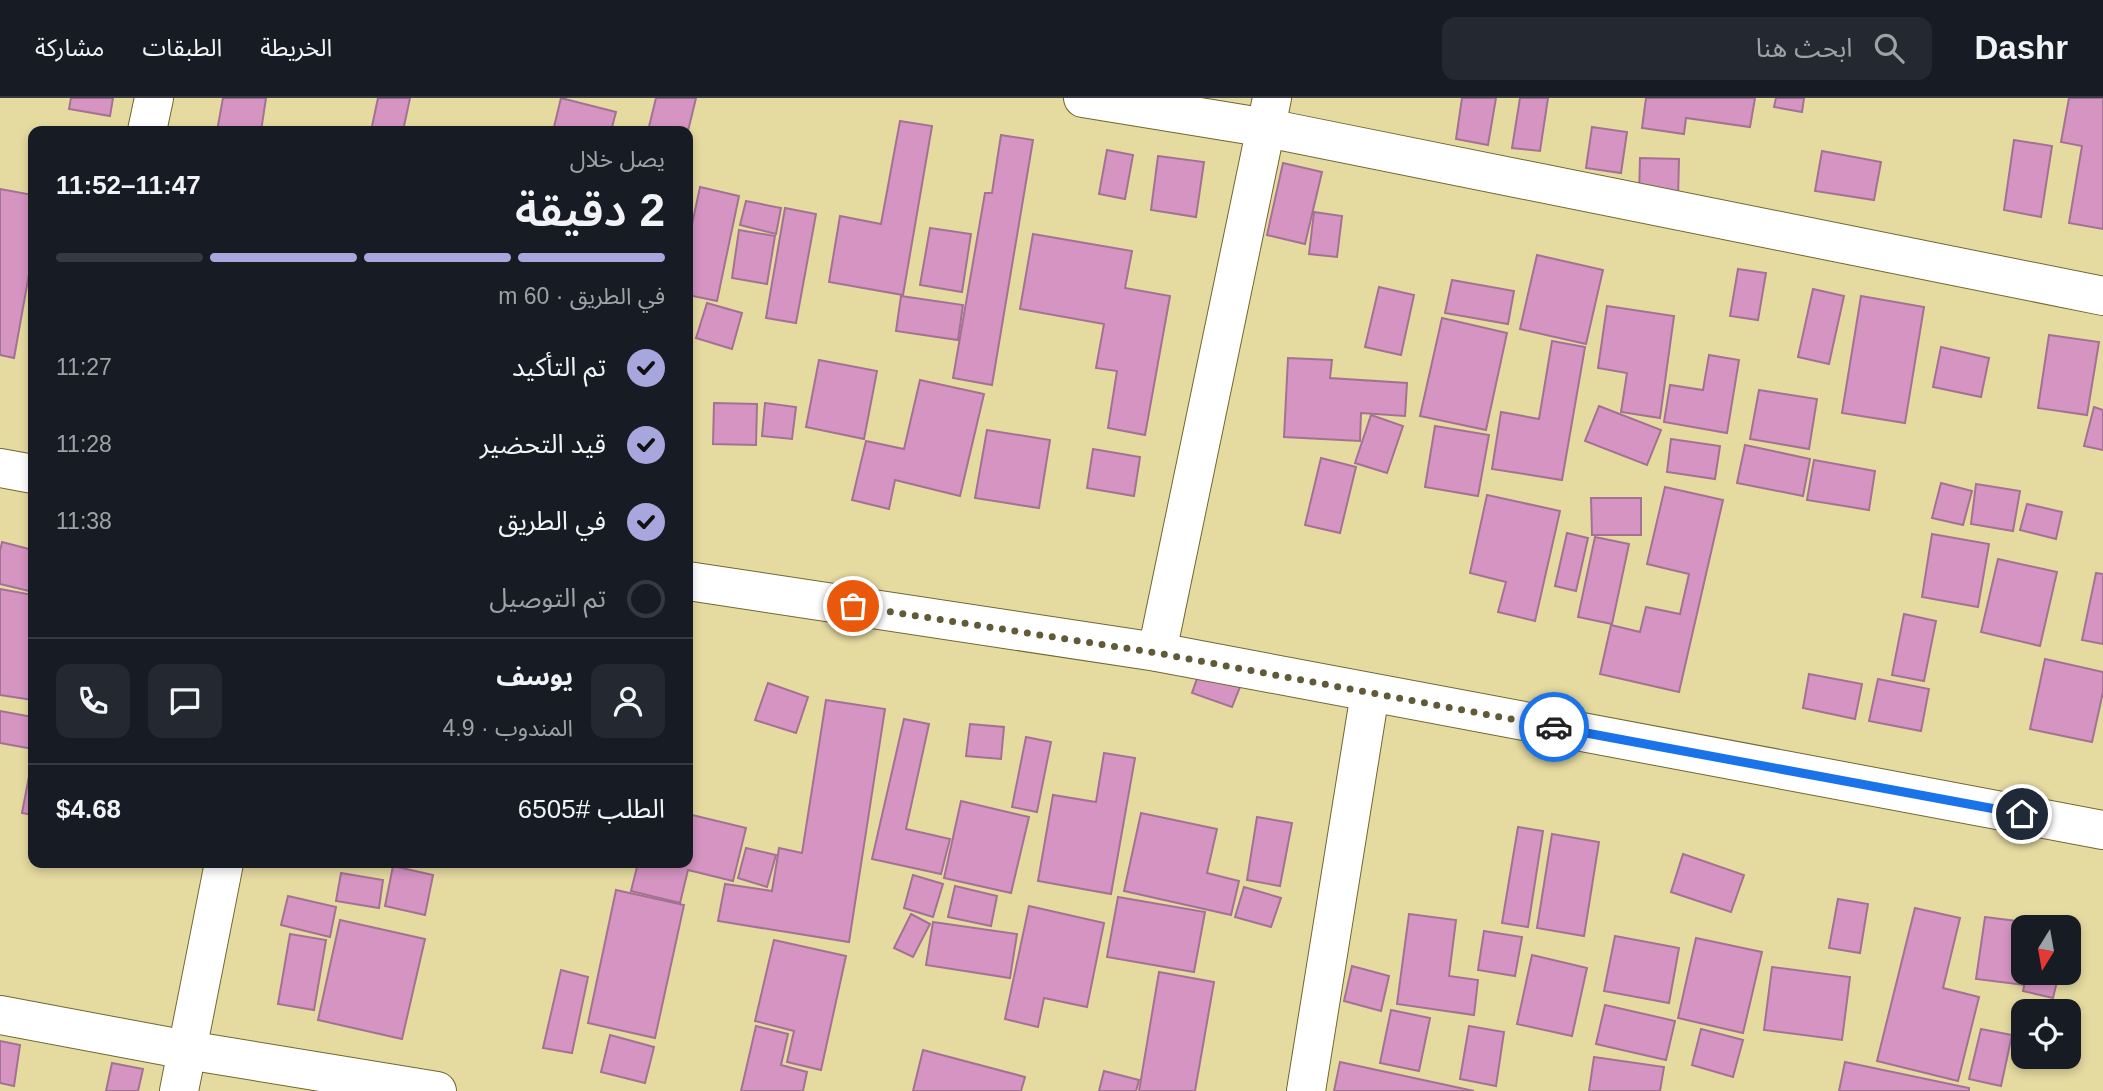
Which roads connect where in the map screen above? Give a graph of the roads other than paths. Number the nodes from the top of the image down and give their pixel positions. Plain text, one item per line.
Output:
1 (154, 98) edge
2 (1083, 98) edge
3 (1269, 113) edge
4 (148, 126) edge
5 (2103, 296) edge
6 (0, 468) edge
7 (28, 473) edge
8 (693, 582) edge
9 (1157, 653) junction
10 (1370, 693) junction
11 (2103, 830) edge
12 (223, 868) edge
13 (0, 1015) edge
14 (187, 1050) junction
15 (179, 1091) edge
16 (437, 1091) edge
17 (1306, 1091) edge

1 - 4 street
2 - 3 street
3 - 5 street
3 - 9 street
6 - 7 street
8 - 9 street
9 - 10 street
10 - 11 street
10 - 17 street
12 - 14 street
13 - 14 street
14 - 15 street
14 - 16 street

